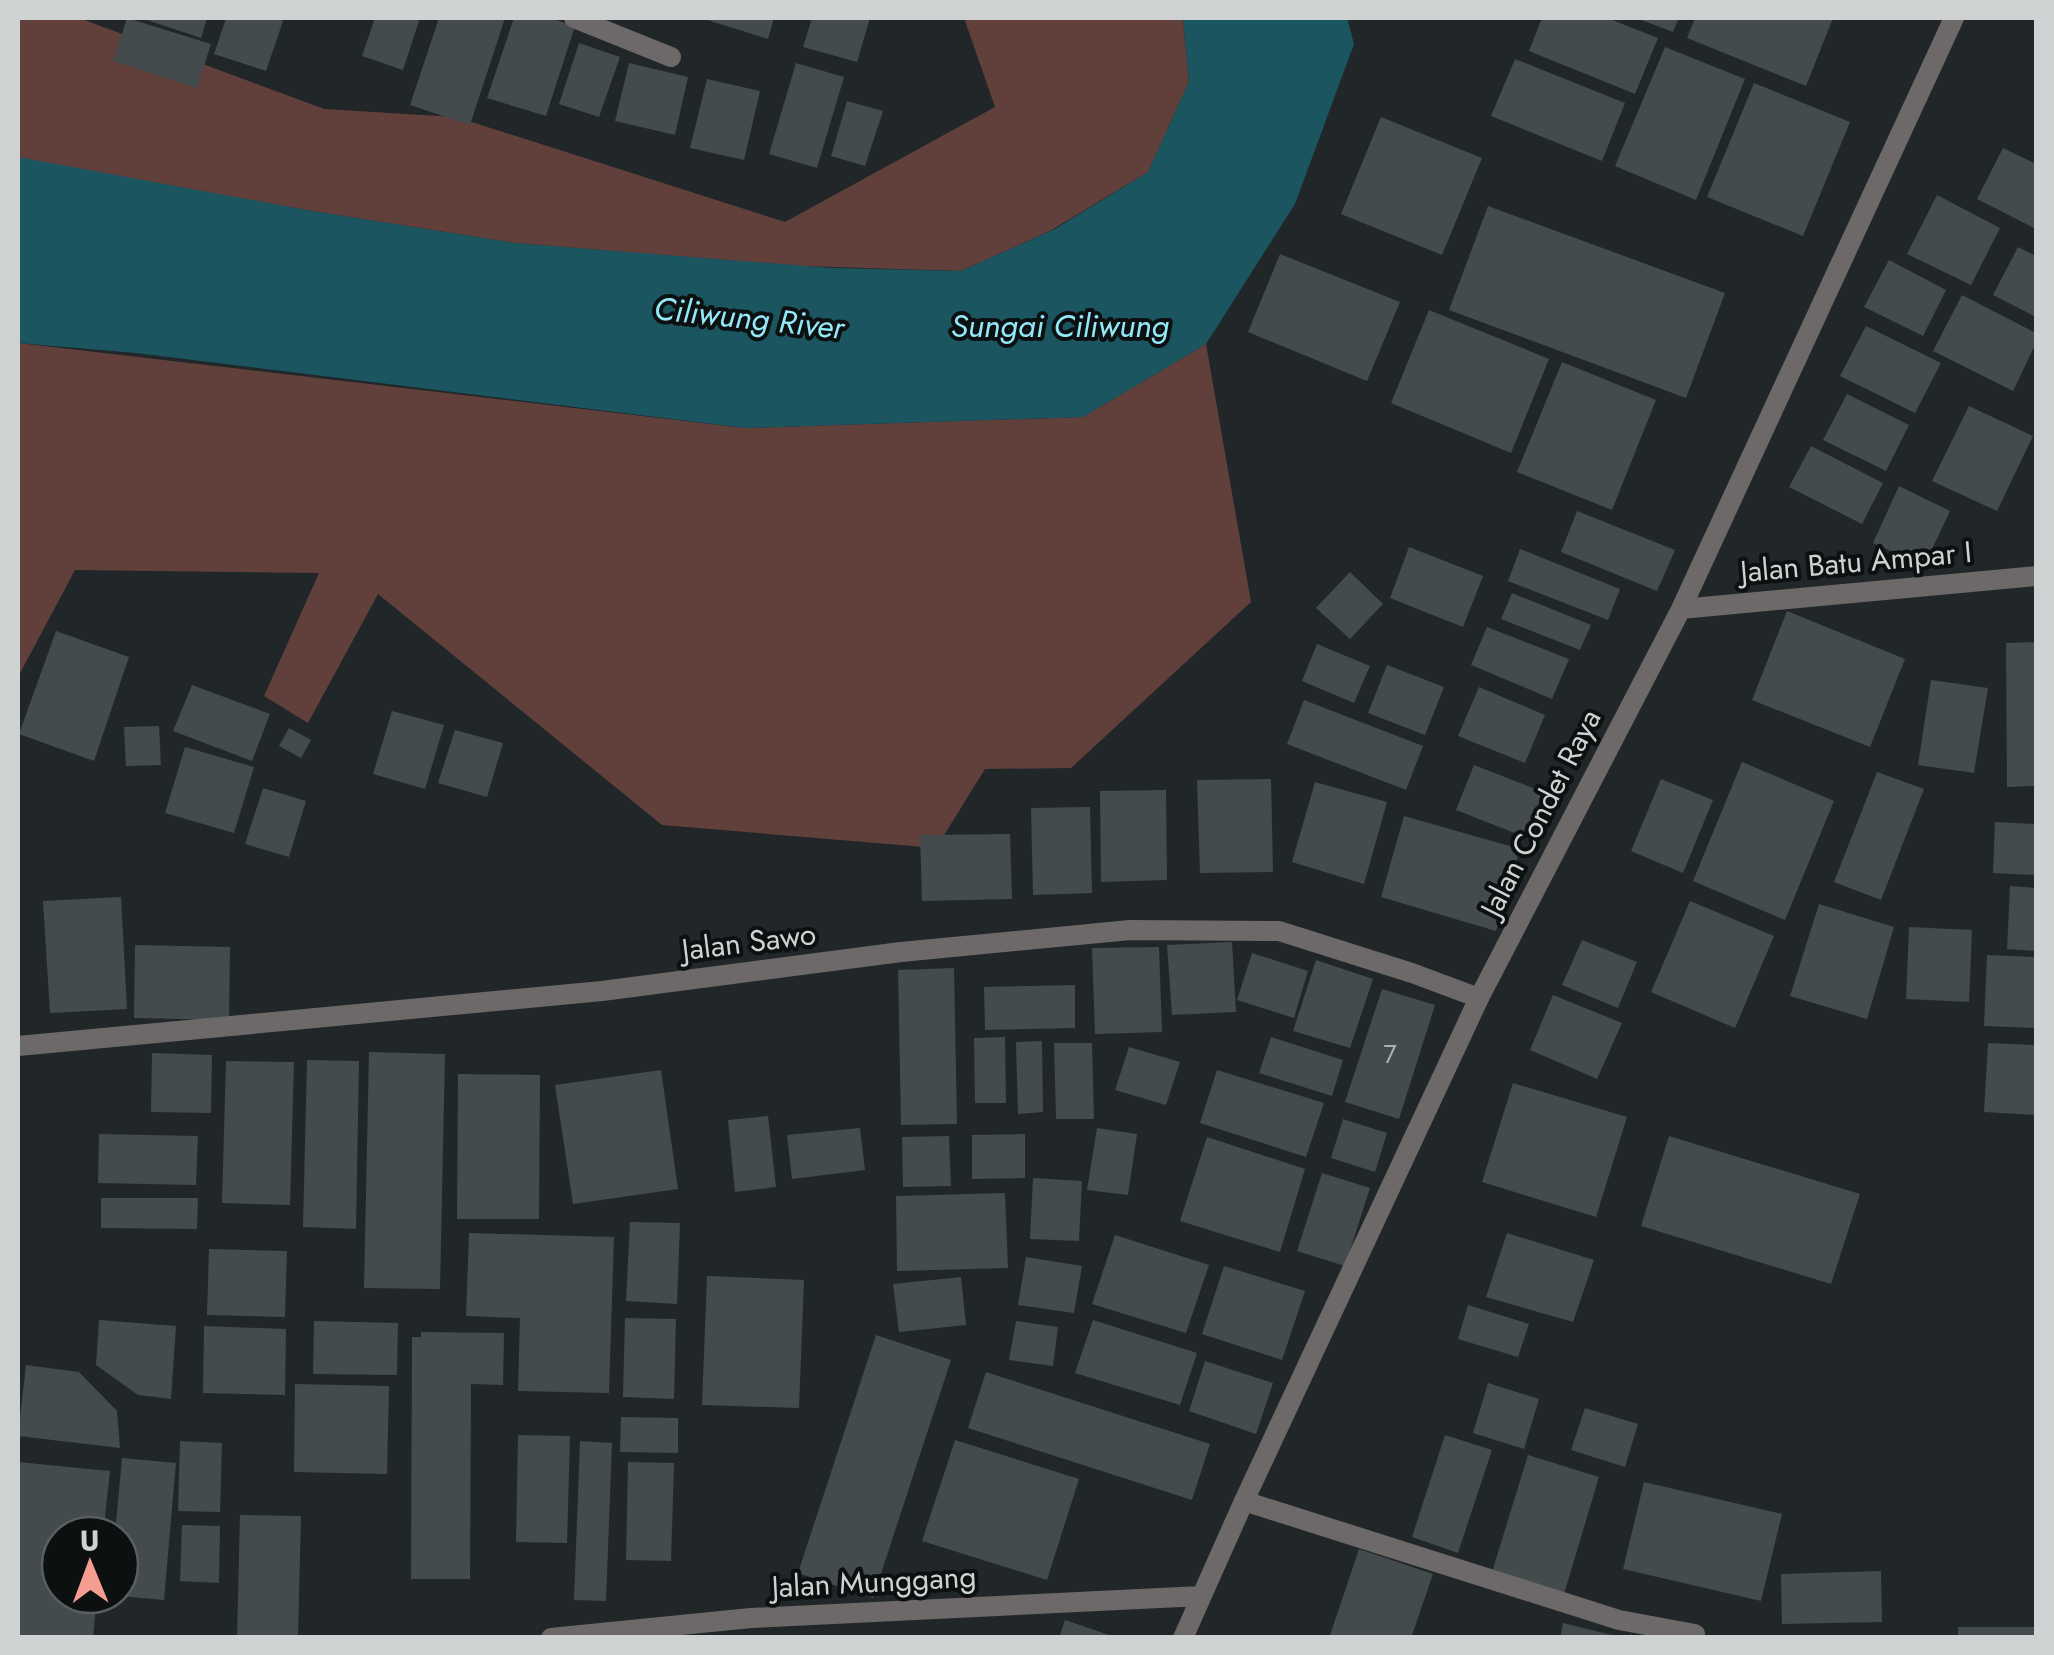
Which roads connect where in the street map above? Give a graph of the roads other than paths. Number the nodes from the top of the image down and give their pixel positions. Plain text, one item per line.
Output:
1 (574, 18) edge
2 (1954, 18) edge
3 (672, 57) dead end
4 (2036, 576) edge
5 (1681, 609) junction
6 (1479, 998) junction
7 (18, 1046) edge
8 (1244, 1501) junction
9 (1201, 1596) junction
10 (1694, 1634) dead end
11 (551, 1638) edge
12 (1183, 1638) edge

1 - 3 street
2 - 5 street, Jalan Condet Raya
4 - 5 street, Jalan Batu Ampar I
5 - 6 street, Jalan Condet Raya
6 - 7 street, Jalan Sawo
6 - 8 street, Jalan Condet Raya
8 - 9 street, Jalan Condet Raya
8 - 10 street
9 - 11 street, Jalan Munggang
9 - 12 street, Jalan Condet Raya

